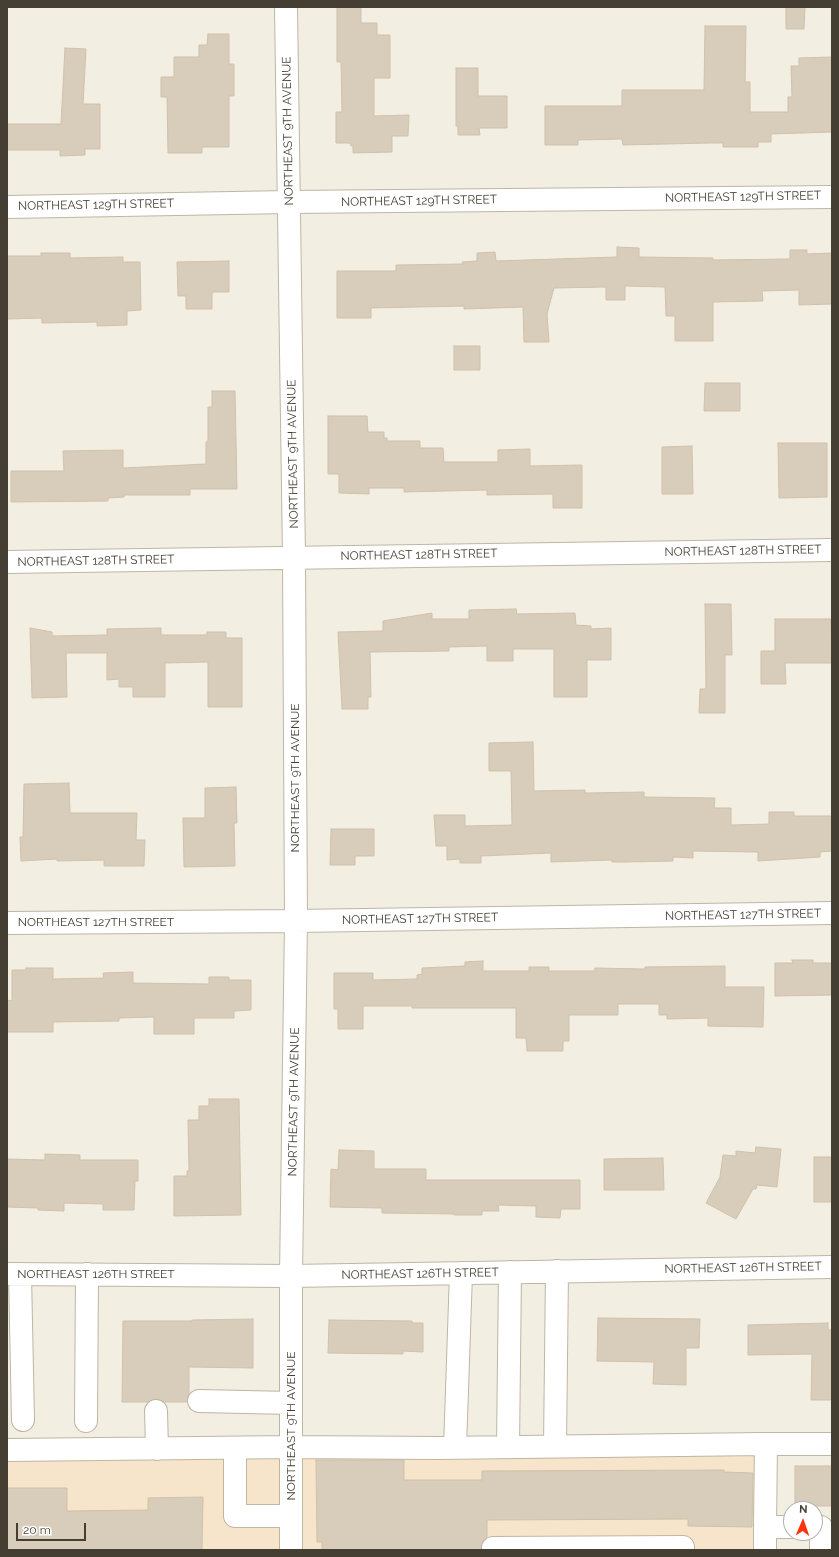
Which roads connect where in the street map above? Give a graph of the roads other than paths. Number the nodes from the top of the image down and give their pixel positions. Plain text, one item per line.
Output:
1 (286, 7) edge
2 (832, 197) edge
3 (289, 202) junction
4 (7, 207) edge
5 (832, 550) edge
6 (294, 557) junction
7 (7, 562) edge
8 (832, 914) edge
9 (296, 921) junction
10 (7, 923) edge
11 (832, 1267) edge
12 (557, 1271) junction
13 (510, 1272) junction
14 (460, 1273) junction
15 (14, 1274) edge
16 (86, 1274) junction
17 (291, 1276) junction
18 (200, 1401) dead end
19 (291, 1403) junction
20 (156, 1411) dead end
21 (23, 1420) dead end
22 (86, 1421) dead end
23 (766, 1444) junction
24 (832, 1444) edge
25 (291, 1446) junction
26 (555, 1446) junction
27 (508, 1447) junction
28 (235, 1448) junction
29 (455, 1448) junction
30 (157, 1449) junction
31 (7, 1450) edge
32 (291, 1516) junction
33 (765, 1527) junction
34 (783, 1527) edge
35 (683, 1547) dead end
36 (493, 1548) dead end
37 (518, 1549) edge
38 (625, 1549) edge
39 (291, 1550) edge
40 (765, 1550) edge

1 - 3 street, NORTHEAST 9TH AVENUE
2 - 3 street, NORTHEAST 129TH STREET
3 - 4 street, NORTHEAST 129TH STREET
3 - 6 street, NORTHEAST 9TH AVENUE
5 - 6 street, NORTHEAST 128TH STREET
6 - 7 street, NORTHEAST 128TH STREET
6 - 9 street, NORTHEAST 9TH AVENUE
8 - 9 street, NORTHEAST 127TH STREET
9 - 10 street, NORTHEAST 127TH STREET
9 - 17 street, NORTHEAST 9TH AVENUE
11 - 12 street, NORTHEAST 126TH STREET
12 - 13 street, NORTHEAST 126TH STREET
12 - 26 street
13 - 14 street, NORTHEAST 126TH STREET
13 - 27 street
14 - 17 street, NORTHEAST 126TH STREET
14 - 29 street
15 - 16 street, NORTHEAST 126TH STREET
15 - 21 street
16 - 17 street, NORTHEAST 126TH STREET
16 - 22 street
17 - 19 street, NORTHEAST 9TH AVENUE
18 - 19 street
19 - 25 street, NORTHEAST 9TH AVENUE
20 - 30 street
23 - 24 street
23 - 26 street
23 - 33 street
25 - 28 street
25 - 29 street
25 - 32 street, NORTHEAST 9TH AVENUE
26 - 27 street
27 - 29 street
28 - 30 street
28 - 32 street
30 - 31 street
32 - 39 street, NORTHEAST 9TH AVENUE
33 - 34 street
33 - 40 street
35 - 38 street
36 - 37 street
37 - 38 street

